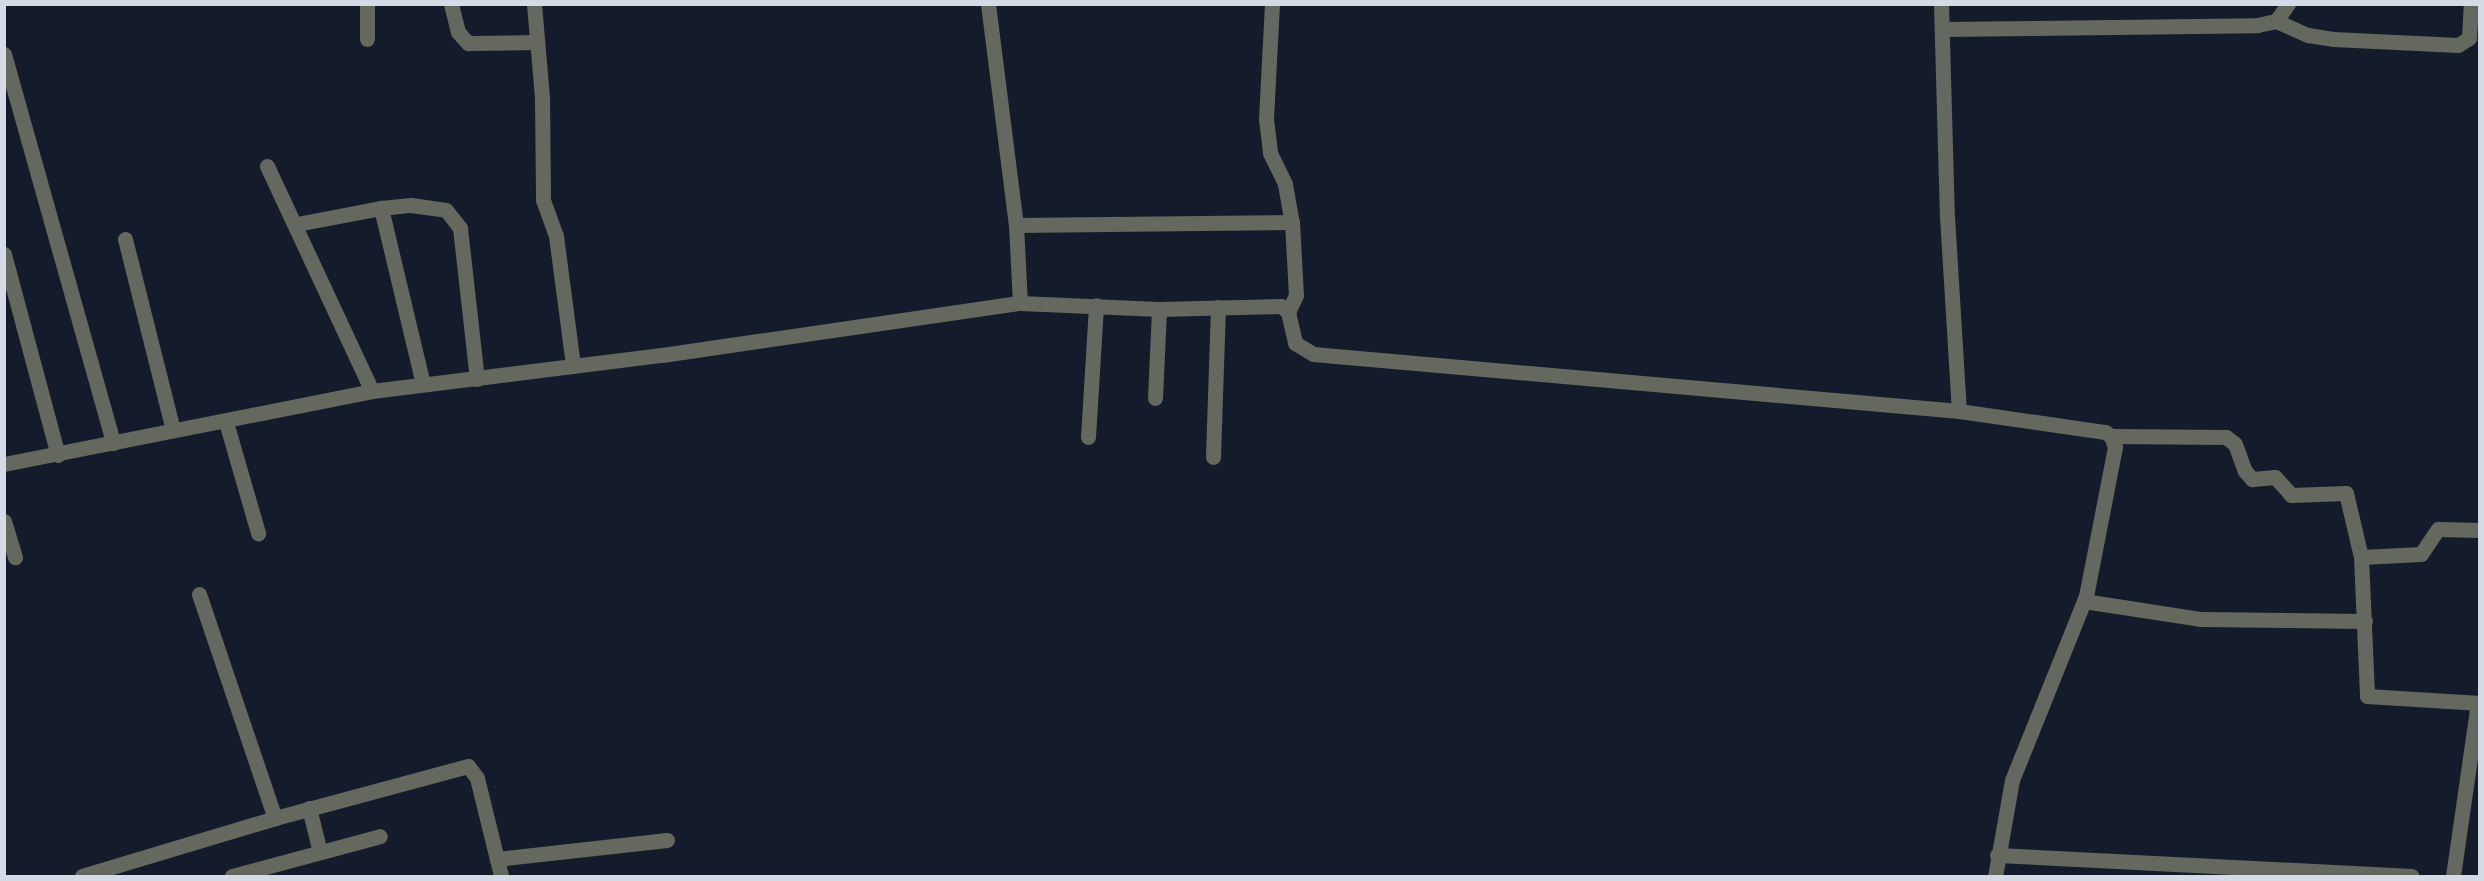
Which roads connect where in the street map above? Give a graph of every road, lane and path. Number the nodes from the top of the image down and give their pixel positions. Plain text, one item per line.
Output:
1 (367, 4) edge
2 (451, 4) edge
3 (534, 4) edge
4 (988, 4) edge
5 (1272, 4) edge
6 (1941, 4) edge
7 (2288, 4) edge
8 (2471, 4) edge
9 (2276, 21) junction
10 (1942, 29) junction
11 (367, 39) dead end
12 (537, 42) junction
13 (4, 54) edge
14 (267, 166) dead end
15 (381, 208) junction
16 (1292, 222) junction
17 (297, 224) junction
18 (1016, 225) junction
19 (125, 239) dead end
20 (4, 254) edge
21 (1020, 303) junction
22 (1096, 305) junction
23 (1218, 307) junction
24 (1159, 309) junction
25 (1288, 312) junction
26 (573, 366) junction
27 (477, 379) junction
28 (423, 384) junction
29 (372, 391) junction
30 (1155, 398) dead end
31 (1959, 411) junction
32 (226, 422) junction
33 (173, 430) junction
34 (2111, 436) junction
35 (1088, 437) dead end
36 (113, 443) junction
37 (58, 455) junction
38 (1213, 457) dead end
39 (4, 464) edge
40 (4, 521) edge
41 (2480, 530) edge
42 (258, 533) dead end
43 (15, 557) dead end
44 (2361, 557) junction
45 (199, 594) dead end
46 (2084, 601) junction
47 (2365, 621) junction
48 (2479, 703) edge
49 (309, 808) junction
50 (275, 818) junction
51 (380, 836) dead end
52 (667, 840) dead end
53 (320, 852) junction
54 (1997, 855) junction
55 (496, 859) junction
56 (82, 876) edge
57 (232, 876) edge
58 (501, 876) edge
59 (1995, 876) edge
60 (2411, 876) edge
61 (2453, 876) edge

1 - 11 street
2 - 12 street
3 - 12 street
4 - 18 street
5 - 16 street
6 - 10 street
7 - 9 street
8 - 9 street
9 - 10 street
10 - 31 street
12 - 26 street
13 - 36 street
14 - 17 street
15 - 17 street
15 - 27 street
15 - 28 street
16 - 18 street
16 - 25 street
17 - 29 street
18 - 21 street
19 - 33 street
20 - 37 street
21 - 22 street
21 - 26 street
22 - 24 street
22 - 35 street
23 - 24 street
23 - 25 street
23 - 38 street
24 - 30 street
25 - 31 street
26 - 27 street
27 - 28 street
28 - 29 street
29 - 32 street
31 - 34 street
32 - 33 street
32 - 42 street
33 - 36 street
34 - 44 street
34 - 46 street
36 - 37 street
37 - 39 street
40 - 43 street
41 - 44 street
44 - 47 street
45 - 50 street
46 - 47 street
46 - 54 street
47 - 48 street
48 - 61 street
49 - 50 street
49 - 53 street
49 - 55 street
50 - 56 street
51 - 53 street
52 - 55 street
53 - 57 street
54 - 59 street
54 - 60 street
55 - 58 street

